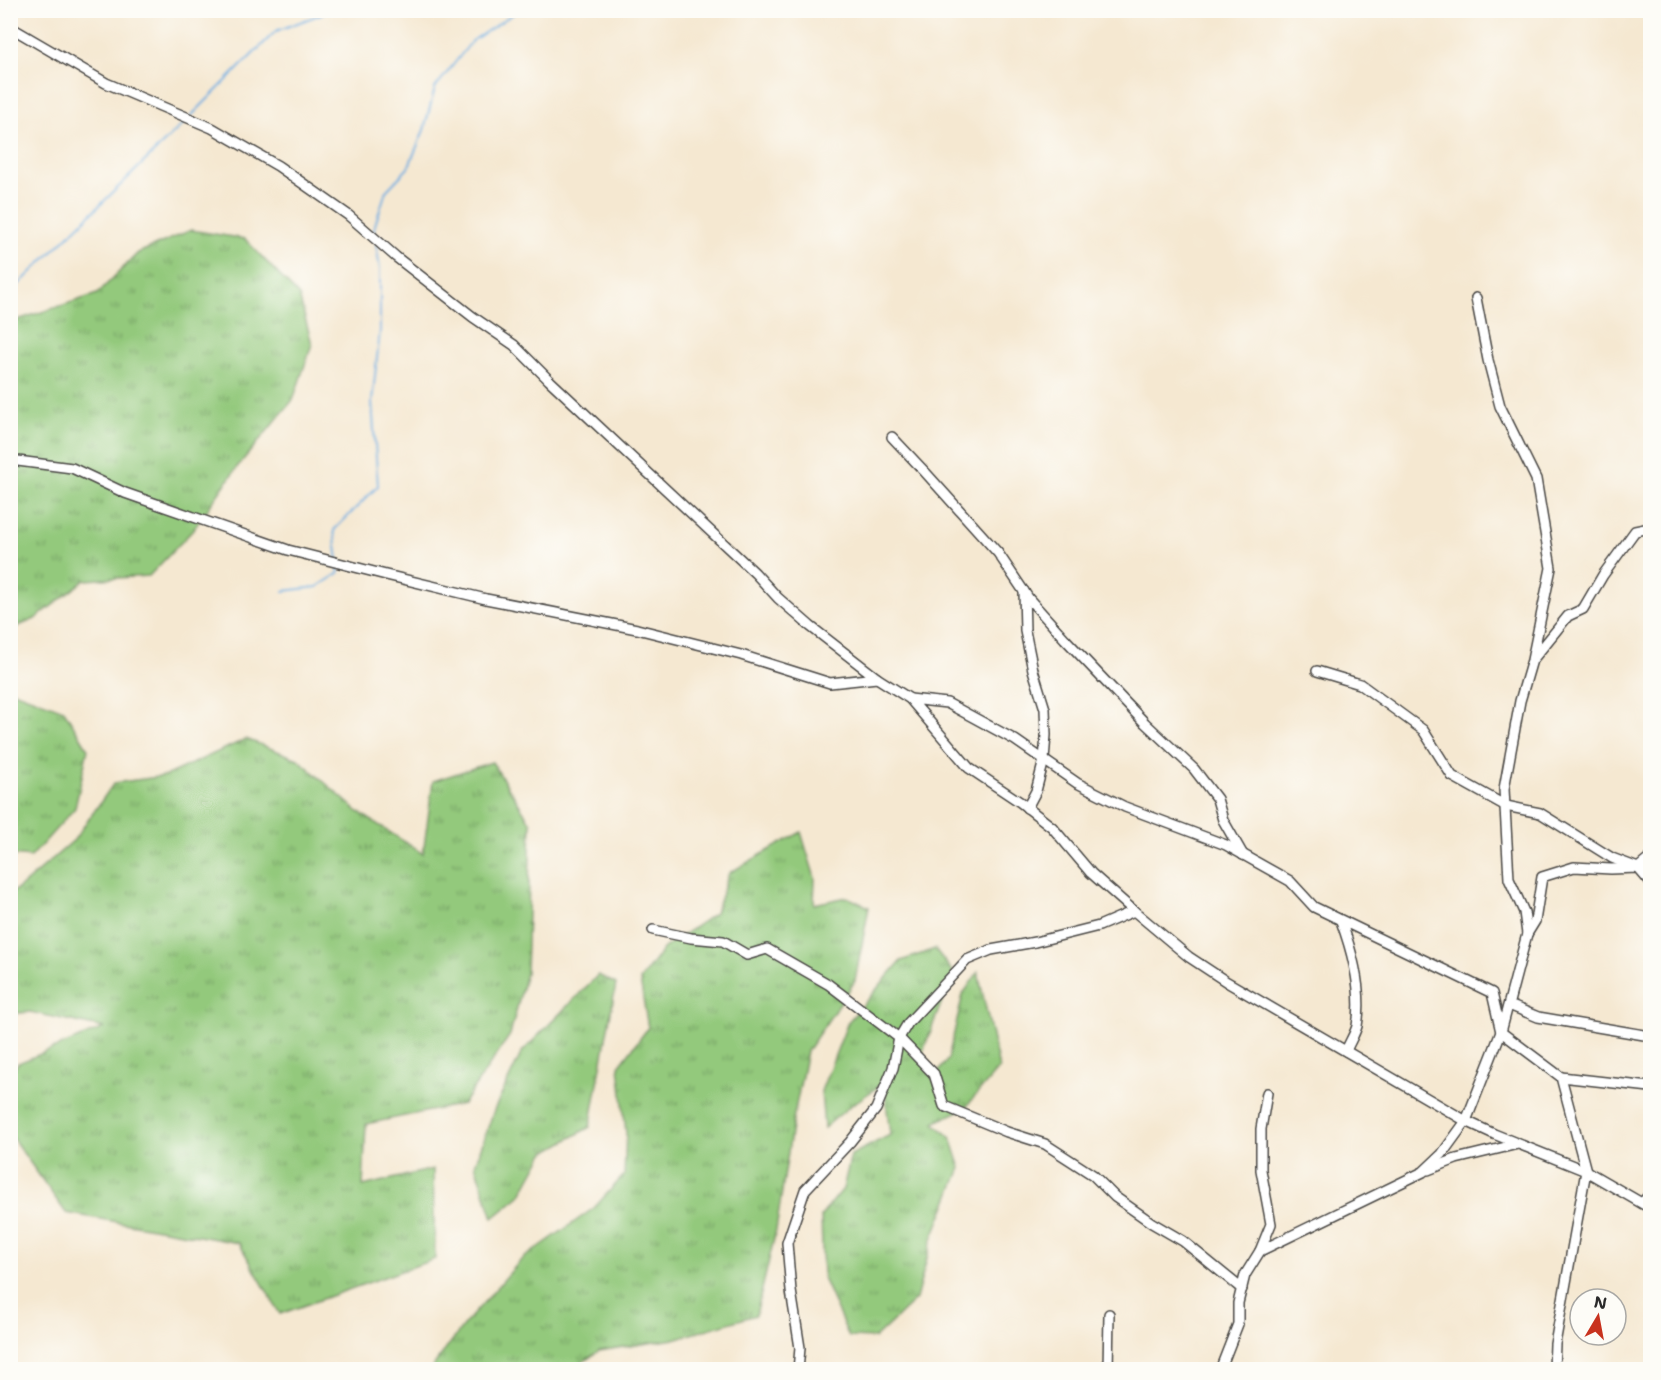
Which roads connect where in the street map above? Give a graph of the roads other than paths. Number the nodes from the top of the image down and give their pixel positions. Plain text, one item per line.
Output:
1 (10, 27) edge
2 (1476, 298) dead end
3 (892, 438) dead end
4 (10, 460) edge
5 (1650, 528) edge
6 (1024, 591) junction
7 (1532, 660) junction
8 (1317, 670) dead end
9 (878, 678) junction
10 (910, 699) junction
11 (1044, 760) junction
12 (1506, 806) junction
13 (1027, 808) junction
14 (1244, 856) junction
15 (1650, 858) edge
16 (1638, 868) junction
17 (1650, 870) edge
18 (1650, 882) edge
19 (1134, 911) junction
20 (1341, 921) junction
21 (653, 930) dead end
22 (1527, 934) junction
23 (1509, 1005) junction
24 (1501, 1032) junction
25 (1650, 1036) edge
26 (899, 1038) junction
27 (1346, 1051) junction
28 (1561, 1077) junction
29 (1650, 1087) edge
30 (1267, 1093) dead end
31 (1466, 1120) junction
32 (1518, 1144) junction
33 (1586, 1171) junction
34 (1423, 1172) junction
35 (1650, 1194) edge
36 (1646, 1205) edge
37 (1260, 1251) junction
38 (1242, 1289) junction
39 (1109, 1314) dead end
40 (798, 1370) edge
41 (1108, 1370) edge
42 (1220, 1370) edge
43 (1554, 1370) edge

1 - 9 street
2 - 7 street
3 - 6 street
4 - 9 street
5 - 7 street
6 - 11 street
6 - 14 street
7 - 12 street
8 - 12 street
9 - 10 street
10 - 11 street
10 - 13 street
11 - 13 street
11 - 14 street
12 - 16 street
12 - 22 street
13 - 19 street
14 - 20 street
15 - 16 street
16 - 17 street
16 - 18 street
16 - 22 street
19 - 26 street
19 - 27 street
20 - 24 street
20 - 27 street
21 - 26 street
22 - 23 street
23 - 24 street
23 - 25 street
24 - 28 street
24 - 31 street
26 - 38 street
26 - 40 street
27 - 31 street
28 - 29 street
28 - 33 street
30 - 37 street
31 - 32 street
31 - 34 street
32 - 33 street
32 - 34 street
33 - 36 street
33 - 43 street
34 - 37 street
35 - 36 street
37 - 38 street
38 - 42 street
39 - 41 street

